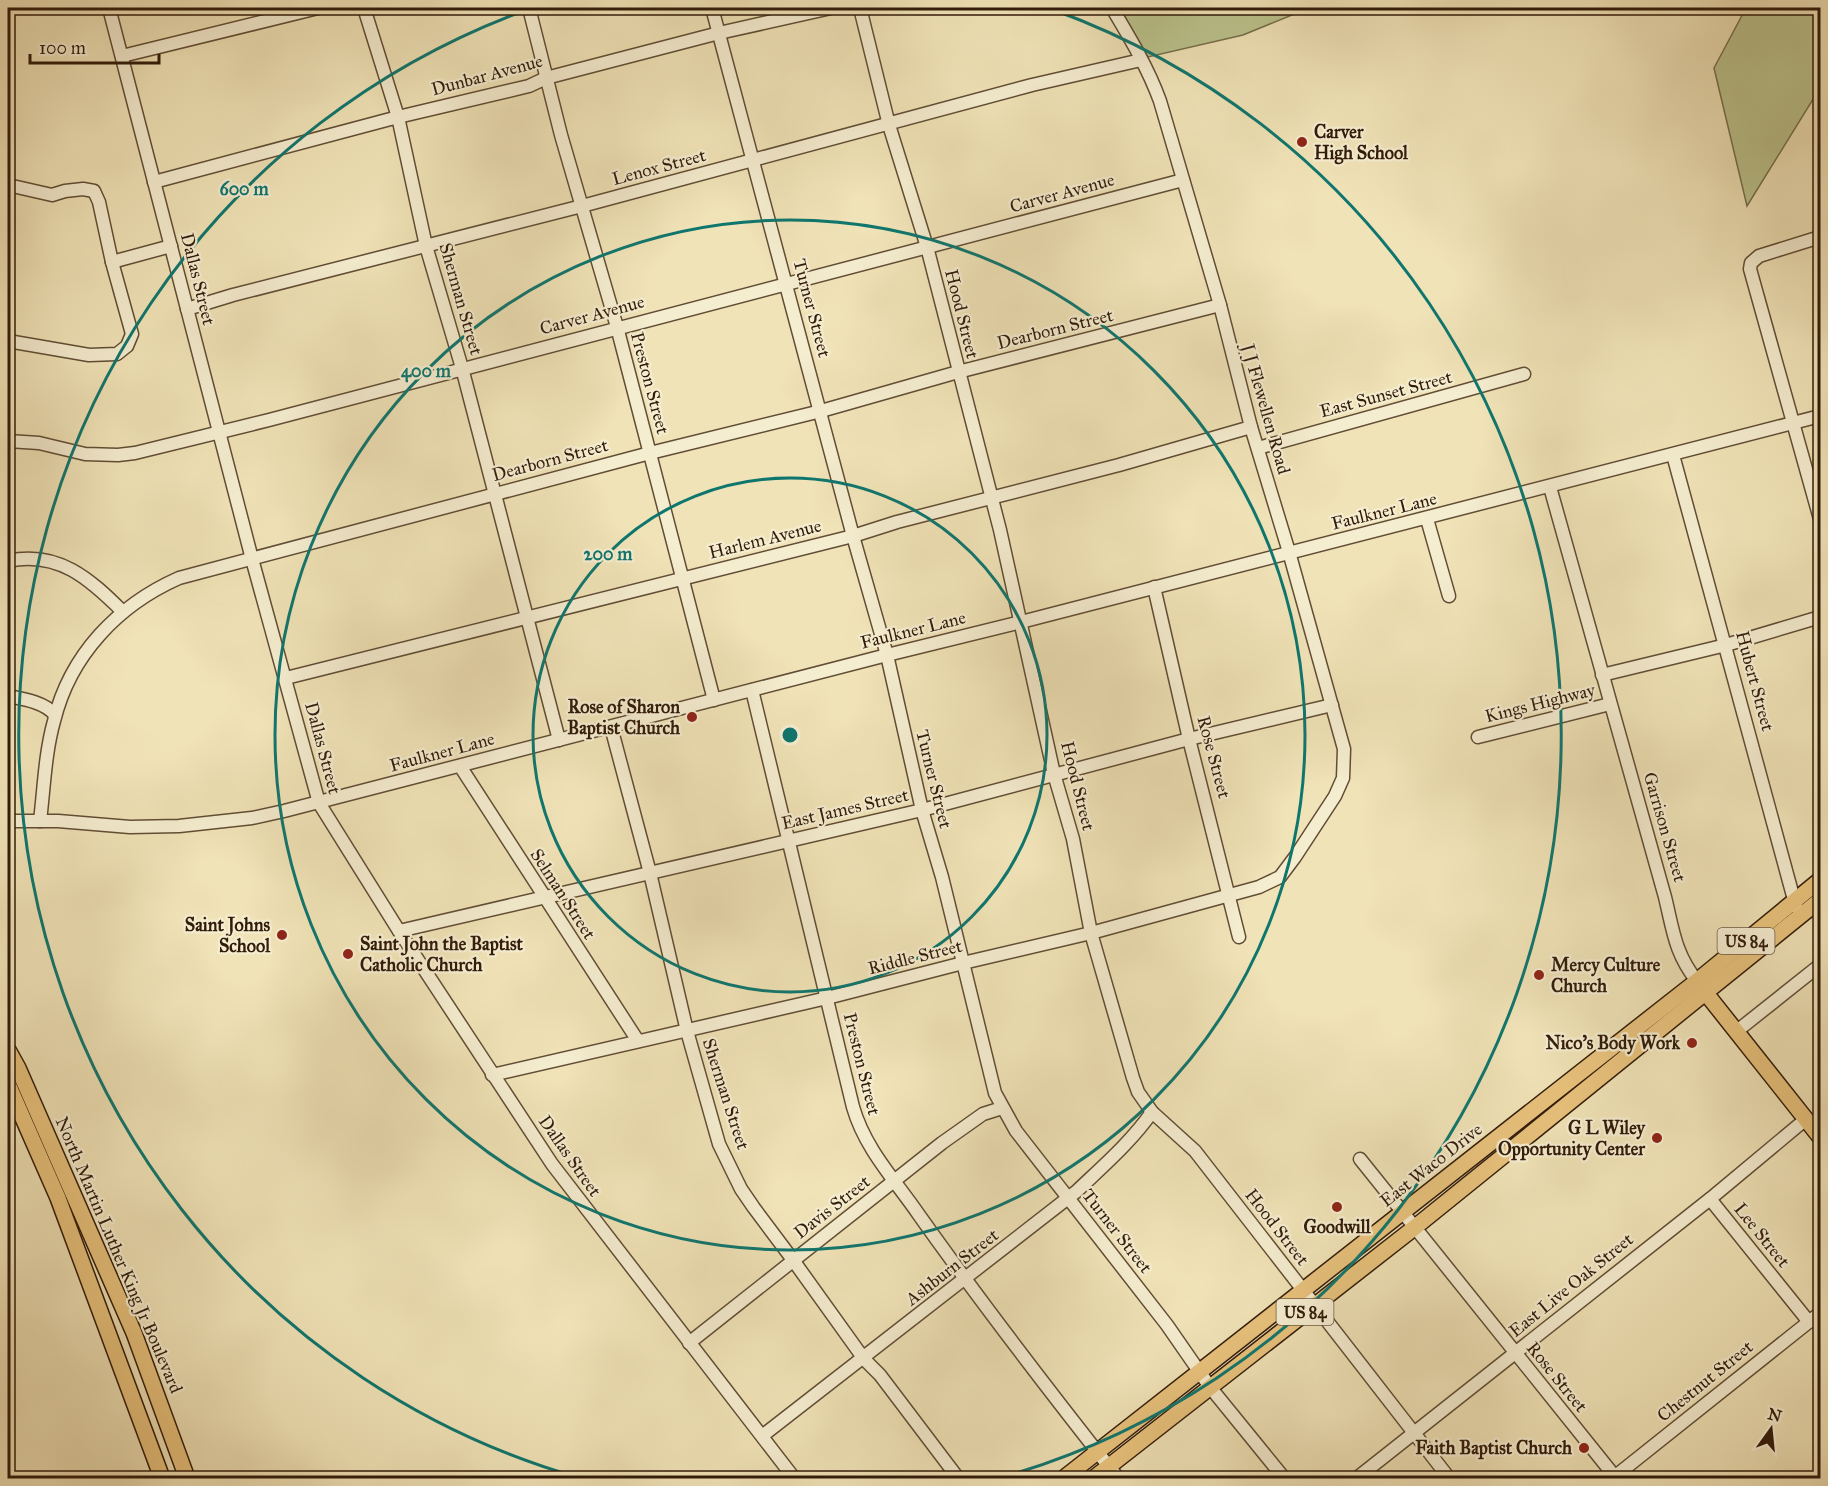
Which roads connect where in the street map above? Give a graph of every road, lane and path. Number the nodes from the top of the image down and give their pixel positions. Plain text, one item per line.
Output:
1 (109, 8) edge
2 (318, 8) edge
3 (364, 8) edge
4 (529, 8) edge
5 (712, 8) edge
6 (831, 8) edge
7 (860, 8) edge
8 (1112, 8) edge
9 (719, 33) junction
10 (122, 56) junction
11 (1141, 60) junction
12 (546, 78) junction
13 (398, 117) junction
14 (889, 125) junction
15 (752, 160) junction
16 (1183, 180) junction
17 (154, 183) junction
18 (8, 185) edge
19 (582, 206) junction
20 (1821, 237) edge
21 (171, 246) junction
22 (426, 246) junction
23 (927, 248) junction
24 (112, 262) junction
25 (787, 283) junction
26 (1220, 305) junction
27 (187, 309) junction
28 (617, 327) junction
29 (8, 341) edge
30 (462, 368) junction
31 (958, 372) junction
32 (1524, 374) dead end
33 (821, 411) junction
34 (1821, 416) edge
35 (1794, 423) junction
36 (1251, 427) junction
37 (219, 433) junction
38 (8, 441) edge
39 (1257, 448) junction
40 (650, 453) junction
41 (1673, 455) junction
42 (1550, 487) junction
43 (495, 493) junction
44 (991, 498) junction
45 (1427, 519) junction
46 (1821, 519) edge
47 (853, 536) junction
48 (1289, 552) junction
49 (252, 559) junction
50 (8, 561) edge
51 (683, 578) junction
52 (1154, 587) junction
53 (1449, 596) dead end
54 (123, 612) junction
55 (1821, 617) edge
56 (528, 618) junction
57 (1021, 622) junction
58 (1726, 645) junction
59 (887, 655) junction
60 (1602, 675) junction
61 (286, 678) junction
62 (752, 690) junction
63 (8, 696) edge
64 (714, 700) junction
65 (1610, 704) junction
66 (1332, 705) junction
67 (55, 715) junction
68 (611, 727) junction
69 (1478, 737) dead end
70 (1189, 739) junction
71 (559, 740) junction
72 (460, 766) junction
73 (1054, 774) junction
74 (319, 803) junction
75 (922, 810) junction
76 (8, 821) edge
77 (40, 821) junction
78 (1317, 825) joint
79 (788, 840) junction
80 (650, 873) junction
81 (1821, 880) edge
82 (1230, 896) junction
83 (544, 898) junction
84 (1795, 900) junction
85 (1821, 900) edge
86 (1799, 917) junction
87 (399, 930) junction
88 (1091, 933) junction
89 (1239, 937) dead end
90 (963, 963) junction
91 (1821, 965) edge
92 (1697, 981) junction
93 (1707, 994) junction
94 (827, 998) junction
95 (687, 1031) junction
96 (1737, 1031) junction
97 (638, 1041) junction
98 (8, 1050) edge
99 (492, 1075) junction
100 (8, 1084) edge
101 (1002, 1108) junction
102 (1152, 1112) junction
103 (1806, 1119) junction
104 (1820, 1135) edge
105 (1360, 1160) dead end
106 (895, 1180) junction
107 (1069, 1198) junction
108 (1710, 1199) junction
109 (1403, 1212) junction
110 (1414, 1228) junction
111 (794, 1260) junction
112 (964, 1279) junction
113 (1304, 1290) junction
114 (1314, 1305) junction
115 (1821, 1313) edge
116 (1809, 1323) junction
117 (689, 1343) junction
118 (1514, 1353) junction
119 (864, 1359) junction
120 (1200, 1372) junction
121 (1210, 1387) junction
122 (1414, 1433) junction
123 (762, 1436) junction
124 (1097, 1452) junction
125 (1114, 1473) edge
126 (1615, 1478) edge
127 (162, 1479) edge
128 (187, 1479) edge
129 (794, 1479) edge
130 (958, 1479) edge
131 (1064, 1479) edge
132 (1094, 1479) edge
133 (1284, 1479) edge
134 (1357, 1479) edge
135 (1449, 1479) edge

1 - 10 street, Dallas Street
2 - 10 street
3 - 13 street, Sherman Street
4 - 12 street, Preston Street
5 - 9 street, Turner Street
6 - 9 street, Dunbar Avenue
7 - 14 street, Hood Street
8 - 11 street, J J Flewellen Road
9 - 12 street, Dunbar Avenue
9 - 15 street, Turner Street
10 - 17 street, Dallas Street
11 - 14 street, Lenox Street
11 - 16 street, J J Flewellen Road
12 - 13 street, Dunbar Avenue
12 - 19 street, Preston Street
13 - 17 street, Dunbar Avenue
13 - 22 street, Sherman Street
14 - 15 street, Lenox Street
14 - 23 street, Hood Street
15 - 19 street, Lenox Street
15 - 25 street, Turner Street
16 - 23 street, Carver Avenue
16 - 26 street, J J Flewellen Road
17 - 21 street, Dallas Street
18 - 24 street
19 - 22 street, Lenox Street
19 - 28 street, Preston Street
20 - 35 street
21 - 24 street
21 - 27 street, Dallas Street
22 - 27 street, Lenox Street
22 - 30 street, Sherman Street
23 - 25 street, Carver Avenue
23 - 31 street, Hood Street
24 - 29 street
25 - 28 street, Carver Avenue
25 - 33 street, Turner Street
26 - 31 street, Dearborn Street
26 - 36 street, J J Flewellen Road
27 - 37 street, Dallas Street
28 - 30 street, Carver Avenue
28 - 40 street, Preston Street
30 - 37 street, Carver Avenue
30 - 43 street, Sherman Street
31 - 33 street, Dearborn Street
31 - 44 street, Hood Street
32 - 39 street, East Sunset Street
33 - 40 street, Dearborn Street
33 - 47 street, Turner Street
34 - 35 street, Faulkner Lane
35 - 41 street, Faulkner Lane
35 - 46 street
36 - 39 street, J J Flewellen Road
36 - 44 street, Harlem Avenue
37 - 38 street, Carver Avenue
37 - 49 street, Dallas Street
39 - 48 street, J J Flewellen Road
40 - 43 street, Dearborn Street
40 - 51 street, Preston Street
41 - 42 street, Faulkner Lane
41 - 58 street, Hubert Street
42 - 45 street, Faulkner Lane
42 - 60 street, Garrison Street
43 - 49 street, Dearborn Street
43 - 56 street, Sherman Street
44 - 47 street, Harlem Avenue
44 - 57 street, Hood Street
45 - 48 street, Faulkner Lane
45 - 53 street
47 - 51 street, Harlem Avenue
47 - 59 street, Turner Street
48 - 52 street, Faulkner Lane
48 - 66 street, J J Flewellen Road
49 - 54 street, Dearborn Street
49 - 61 street, Dallas Street
50 - 54 street
51 - 56 street, Harlem Avenue
51 - 64 street, Preston Street
52 - 57 street, Faulkner Lane
52 - 70 street, Rose Street
54 - 67 street, Dearborn Street
55 - 58 street, Kings Highway
56 - 61 street, Harlem Avenue
56 - 71 street, Sherman Street
57 - 59 street, Faulkner Lane
57 - 73 street, Hood Street
58 - 60 street, Kings Highway
58 - 84 street, Hubert Street
59 - 62 street, Faulkner Lane
59 - 75 street, Turner Street
60 - 65 street, Garrison Street
61 - 74 street, Dallas Street
62 - 64 street, Faulkner Lane
62 - 79 street, Preston Street
63 - 67 street
64 - 68 street, Faulkner Lane
65 - 69 street, Kings Highway
65 - 92 street, Garrison Street
66 - 70 street, East James Street
66 - 78 street, J J Flewellen Road
67 - 77 street, Dearborn Street
68 - 71 street, Faulkner Lane
68 - 80 street, Sherman Street
70 - 73 street, East James Street
70 - 82 street, Rose Street
71 - 72 street, Faulkner Lane
72 - 74 street, Faulkner Lane
72 - 83 street, Selman Street
73 - 75 street, East James Street
73 - 88 street, Hood Street
74 - 77 street, Faulkner Lane
74 - 87 street, Dallas Street
75 - 79 street, East James Street
75 - 90 street, Turner Street
76 - 77 street, Faulkner Lane
78 - 82 street, Riddle Street
79 - 80 street, East James Street
79 - 94 street, Preston Street
80 - 83 street, East James Street
80 - 95 street, Sherman Street
81 - 84 main road, East Waco Drive / US 84
82 - 88 street, Riddle Street
82 - 89 street, Rose Street
83 - 87 street, East James Street
83 - 97 street, Selman Street
84 - 86 street, Hubert Street
84 - 92 main road, East Waco Drive / US 84
85 - 86 main road, US 84
86 - 93 main road, US 84
87 - 99 street, Dallas Street
88 - 90 street, Riddle Street
88 - 102 street, Hood Street
90 - 94 street, Riddle Street
90 - 101 street, Turner Street
91 - 96 street
92 - 93 main road, Garrison Street
92 - 109 main road, East Waco Drive / US 84
93 - 96 main road, Garrison Street
93 - 110 main road, US 84
94 - 95 street, Riddle Street
94 - 106 street, Preston Street
95 - 97 street, Riddle Street
95 - 111 street, Sherman Street
96 - 103 main road, Garrison Street
97 - 99 street, Riddle Street
98 - 128 main road, North Martin Luther King Jr Boulevard
99 - 117 street, Dallas Street
100 - 127 main road, North Martin Luther King Jr Boulevard
101 - 106 street, Davis Street
101 - 107 street, Turner Street
102 - 107 street, Ashburn Street
102 - 113 street, Hood Street
103 - 104 main road, Garrison Street
103 - 108 street, East Live Oak Street
105 - 109 street, Rose Street
106 - 111 street, Davis Street
106 - 112 street, Preston Street
107 - 112 street, Ashburn Street
107 - 120 street, Turner Street
108 - 116 street, Lee Street
108 - 118 street, East Live Oak Street
109 - 110 street, Rose Street
109 - 113 main road, East Waco Drive / US 84
110 - 114 main road, US 84
110 - 118 street, Rose Street
111 - 117 street, Davis Street
111 - 119 street, Sherman Street
112 - 119 street, Ashburn Street
112 - 124 street, Preston Street
113 - 114 street, Hood Street
113 - 120 main road, East Waco Drive / US 84
114 - 121 main road, US 84
114 - 122 street, Hood Street
115 - 116 street, Chestnut Street
116 - 126 street, Chestnut Street
117 - 123 street, Dallas Street
118 - 122 street, East Live Oak Street
118 - 126 street, Rose Street
119 - 123 street, Ashburn Street
119 - 130 street, Sherman Street
120 - 121 street, Turner Street
120 - 124 main road, East Waco Drive / US 84
121 - 125 main road, US 84
121 - 133 street, Turner Street
122 - 134 street, East Live Oak Street
122 - 135 street, Hood Street
123 - 129 street, Dallas Street
124 - 125 street, Preston Street
124 - 131 main road, East Waco Drive / US 84
125 - 132 main road, US 84

